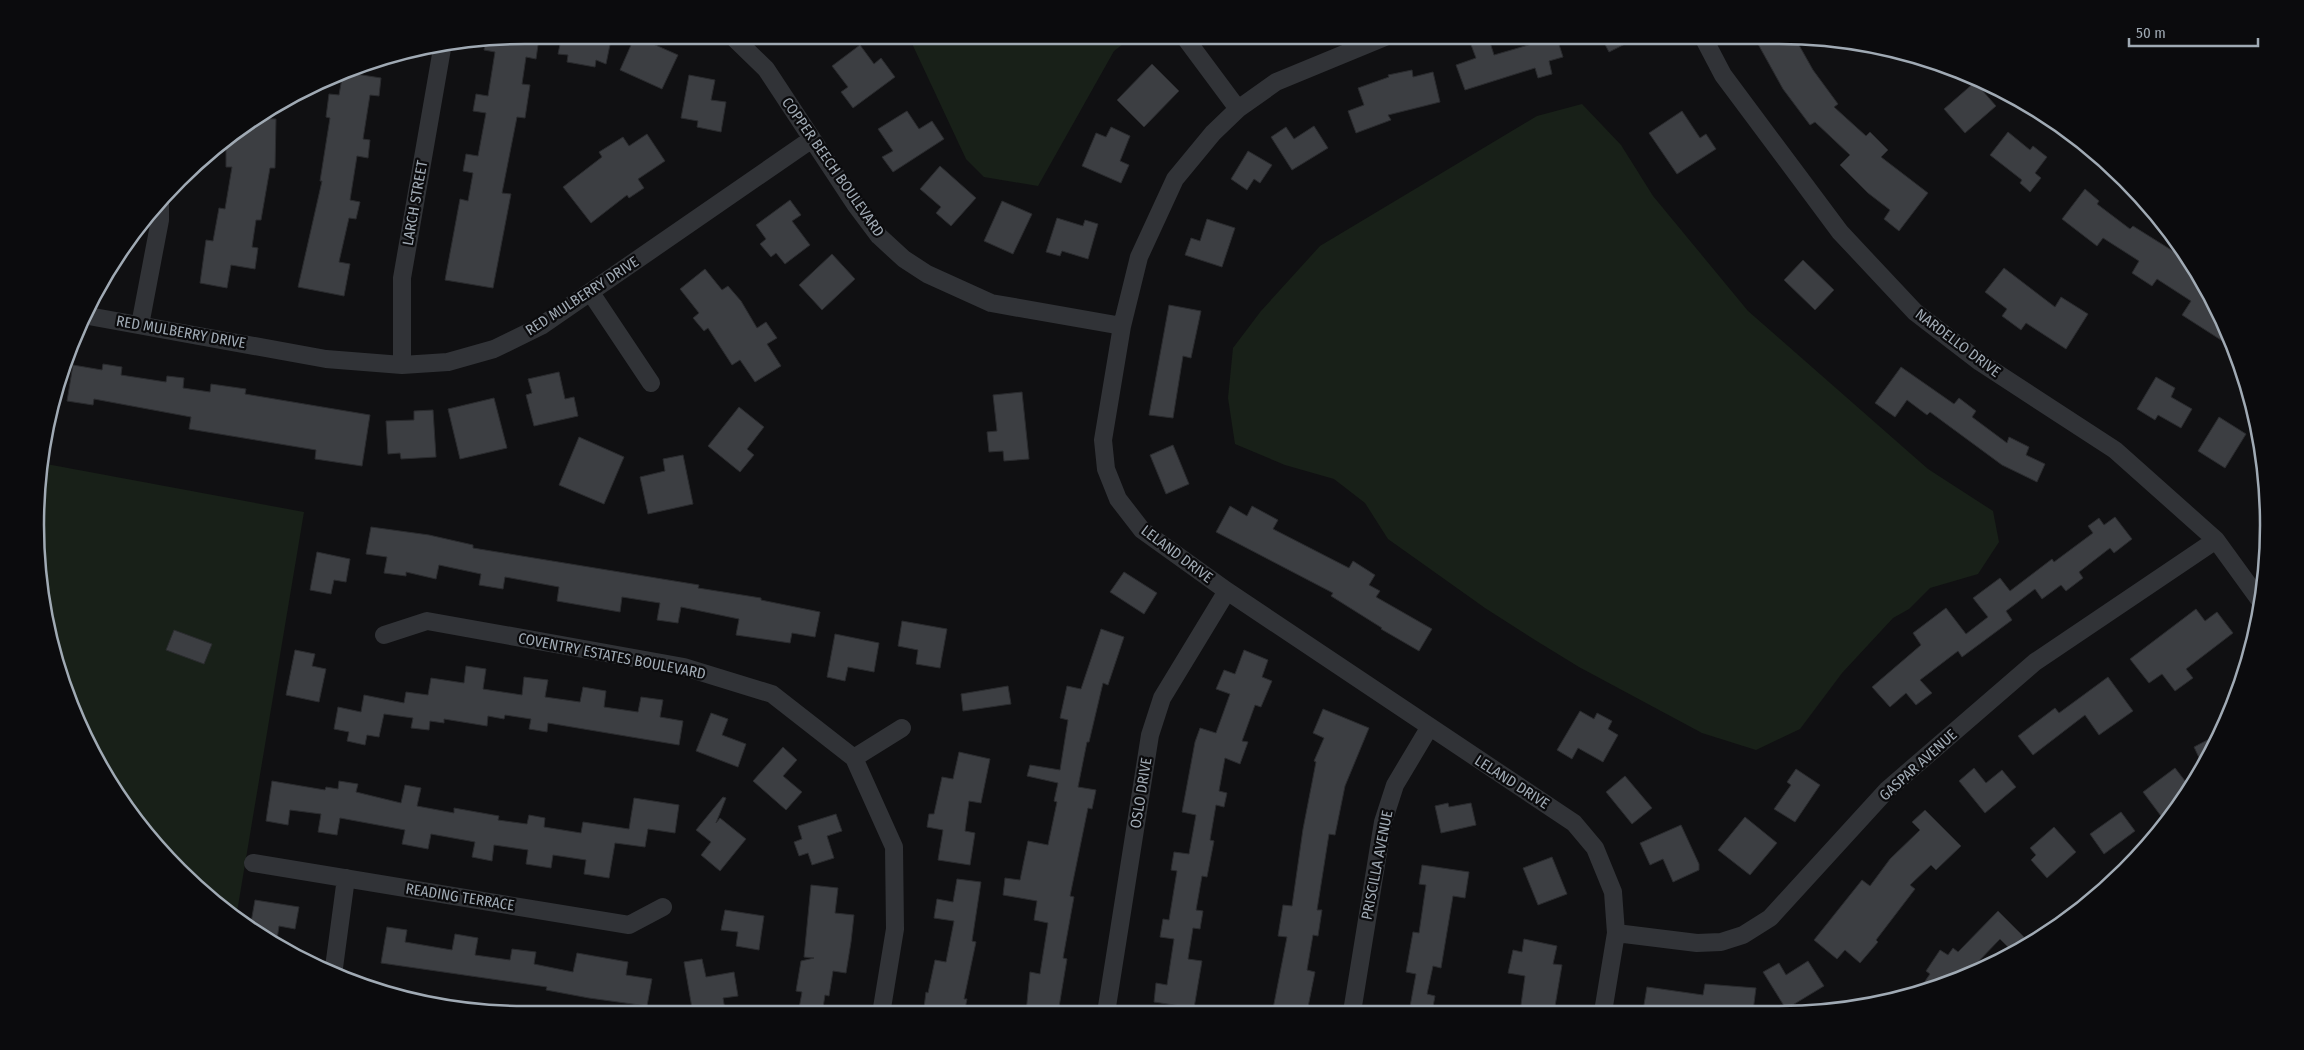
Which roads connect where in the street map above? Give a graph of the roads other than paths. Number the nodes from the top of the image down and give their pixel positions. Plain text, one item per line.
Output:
1 (740, 44) edge
2 (1190, 44) edge
3 (1368, 44) edge
4 (1707, 44) edge
5 (442, 51) edge
6 (1238, 109) junction
7 (812, 139) junction
8 (160, 212) edge
9 (591, 293) junction
10 (91, 316) edge
11 (140, 325) junction
12 (1122, 326) junction
13 (402, 365) junction
14 (651, 383) dead end
15 (2216, 540) junction
16 (1227, 591) junction
17 (2255, 594) edge
18 (384, 635) dead end
19 (902, 728) dead end
20 (1429, 728) junction
21 (854, 758) junction
22 (253, 862) dead end
23 (346, 878) junction
24 (663, 907) dead end
25 (1616, 933) junction
26 (333, 967) edge
27 (882, 1006) edge
28 (1107, 1006) edge
29 (1353, 1006) edge
30 (1604, 1006) edge

1 - 7 street, COPPER BEECH BOULEVARD
2 - 6 street
3 - 6 street, LELAND DRIVE
4 - 15 street, NARDELLO DRIVE
5 - 13 street, LARCH STREET
6 - 12 street, LELAND DRIVE
7 - 9 street, RED MULBERRY DRIVE
7 - 12 street, COPPER BEECH BOULEVARD
8 - 11 street
9 - 13 street, RED MULBERRY DRIVE
9 - 14 street
10 - 11 street, RED MULBERRY DRIVE
11 - 13 street, RED MULBERRY DRIVE
12 - 16 street, LELAND DRIVE
15 - 17 street, NARDELLO DRIVE
15 - 25 street, GASPAR AVENUE
16 - 20 street, LELAND DRIVE
16 - 28 street, OSLO DRIVE
18 - 21 street, COVENTRY ESTATES BOULEVARD
19 - 21 street
20 - 25 street, LELAND DRIVE
20 - 29 street, PRISCILLA AVENUE
21 - 27 street, COVENTRY ESTATES BOULEVARD
22 - 23 street, READING TERRACE
23 - 24 street, READING TERRACE
23 - 26 street
25 - 30 street, LELAND DRIVE

